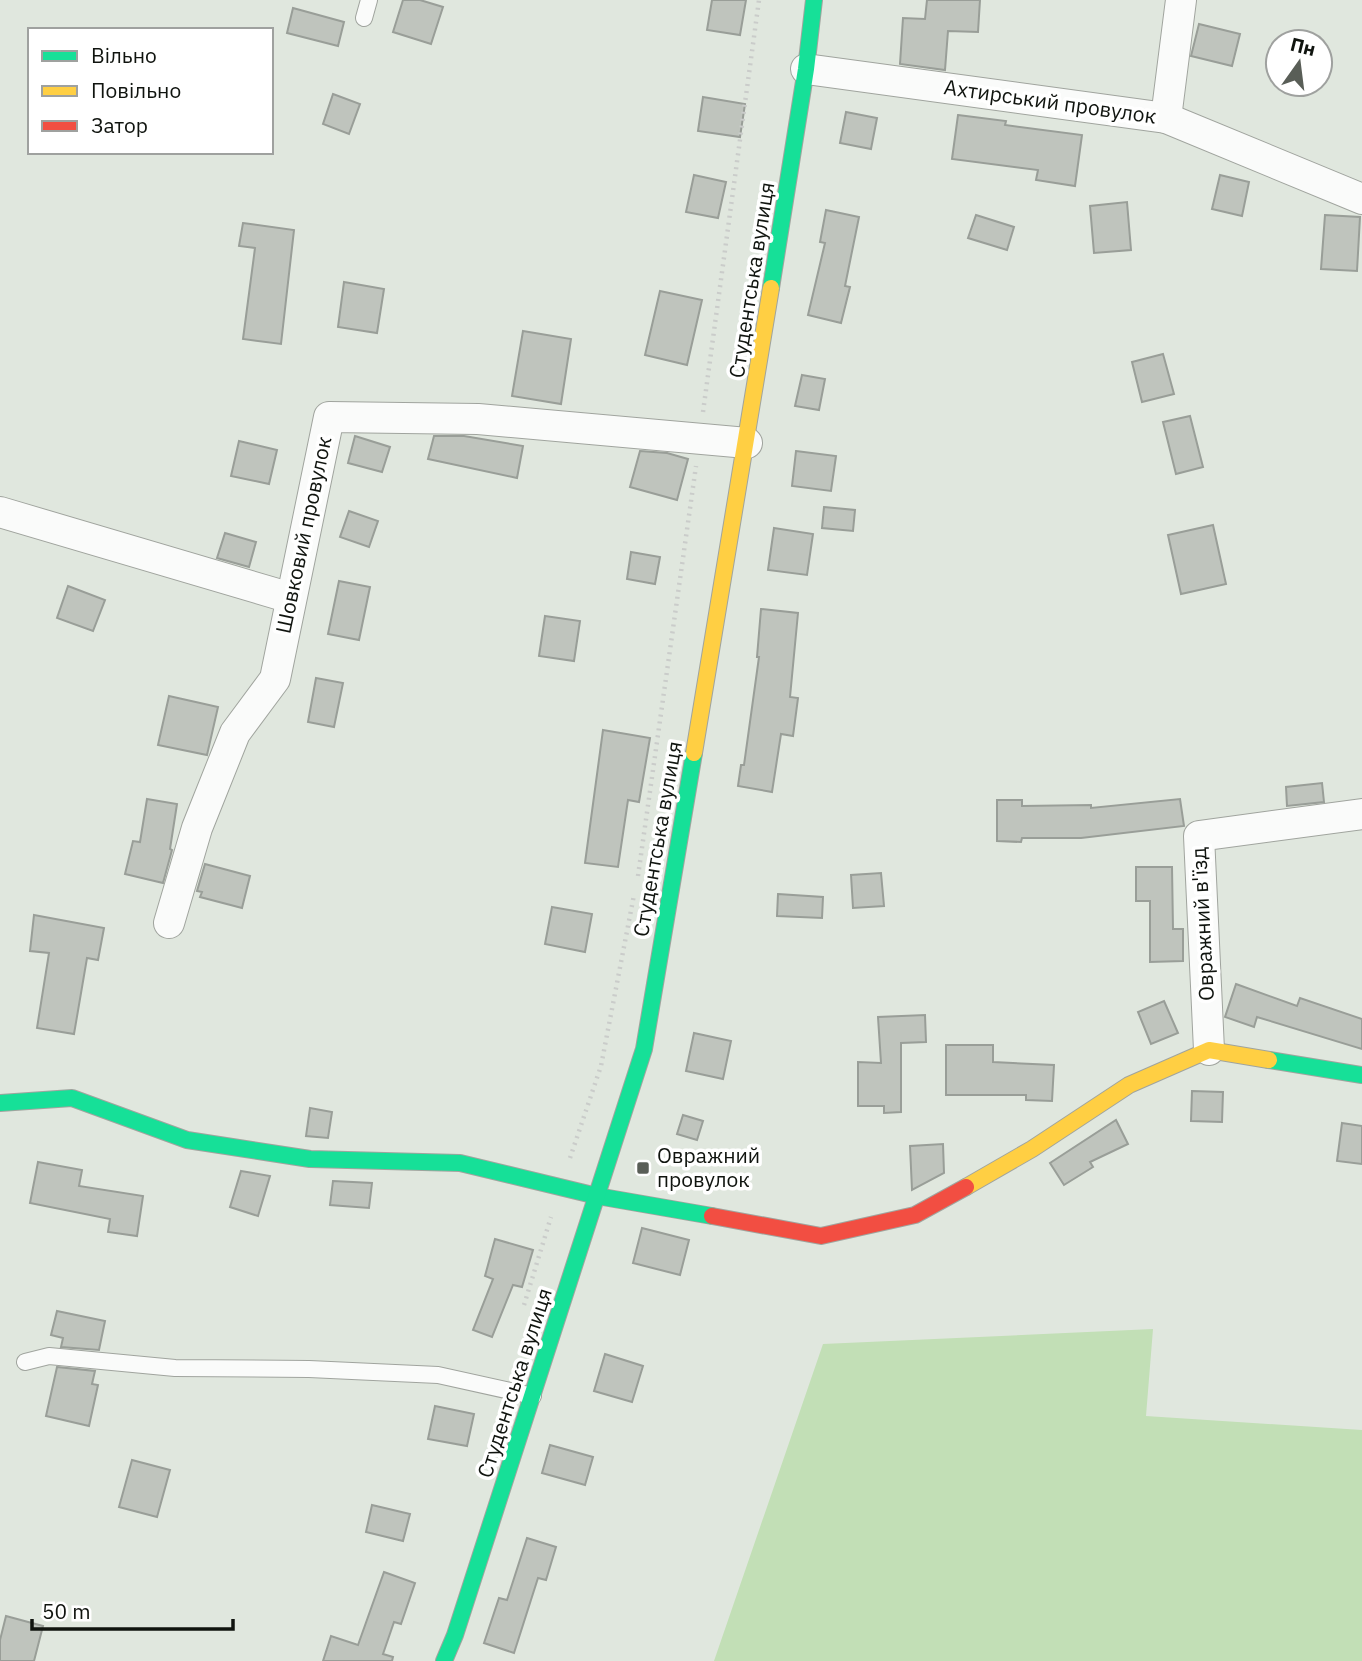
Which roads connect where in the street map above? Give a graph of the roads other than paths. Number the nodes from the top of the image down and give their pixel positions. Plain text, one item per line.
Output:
1 (369, 0) edge
2 (814, 0) edge
3 (1181, 0) edge
4 (364, 18) dead end
5 (806, 69) junction
6 (1166, 118) junction
7 (1362, 199) edge
8 (747, 443) junction
9 (0, 512) edge
10 (291, 598) junction
11 (1362, 814) edge
12 (169, 923) dead end
13 (1209, 1050) junction
14 (1362, 1075) edge
15 (0, 1103) edge
16 (597, 1196) junction
17 (25, 1362) dead end
18 (533, 1396) junction
19 (444, 1661) edge

1 - 4 lane
2 - 5 main road, Студентська вулиця
3 - 6 street
5 - 6 street, Ахтирський провулок
5 - 8 main road, Студентська вулиця
6 - 7 street, Ахтирський провулок
8 - 10 street, Шовковий провулок
8 - 16 main road, Студентська вулиця
9 - 10 street
10 - 12 street, Шовковий провулок
11 - 13 street, Овражний в'їзд
13 - 14 main road
13 - 16 main road
15 - 16 main road
16 - 18 main road, Студентська вулиця
17 - 18 lane
18 - 19 main road, Студентська вулиця

